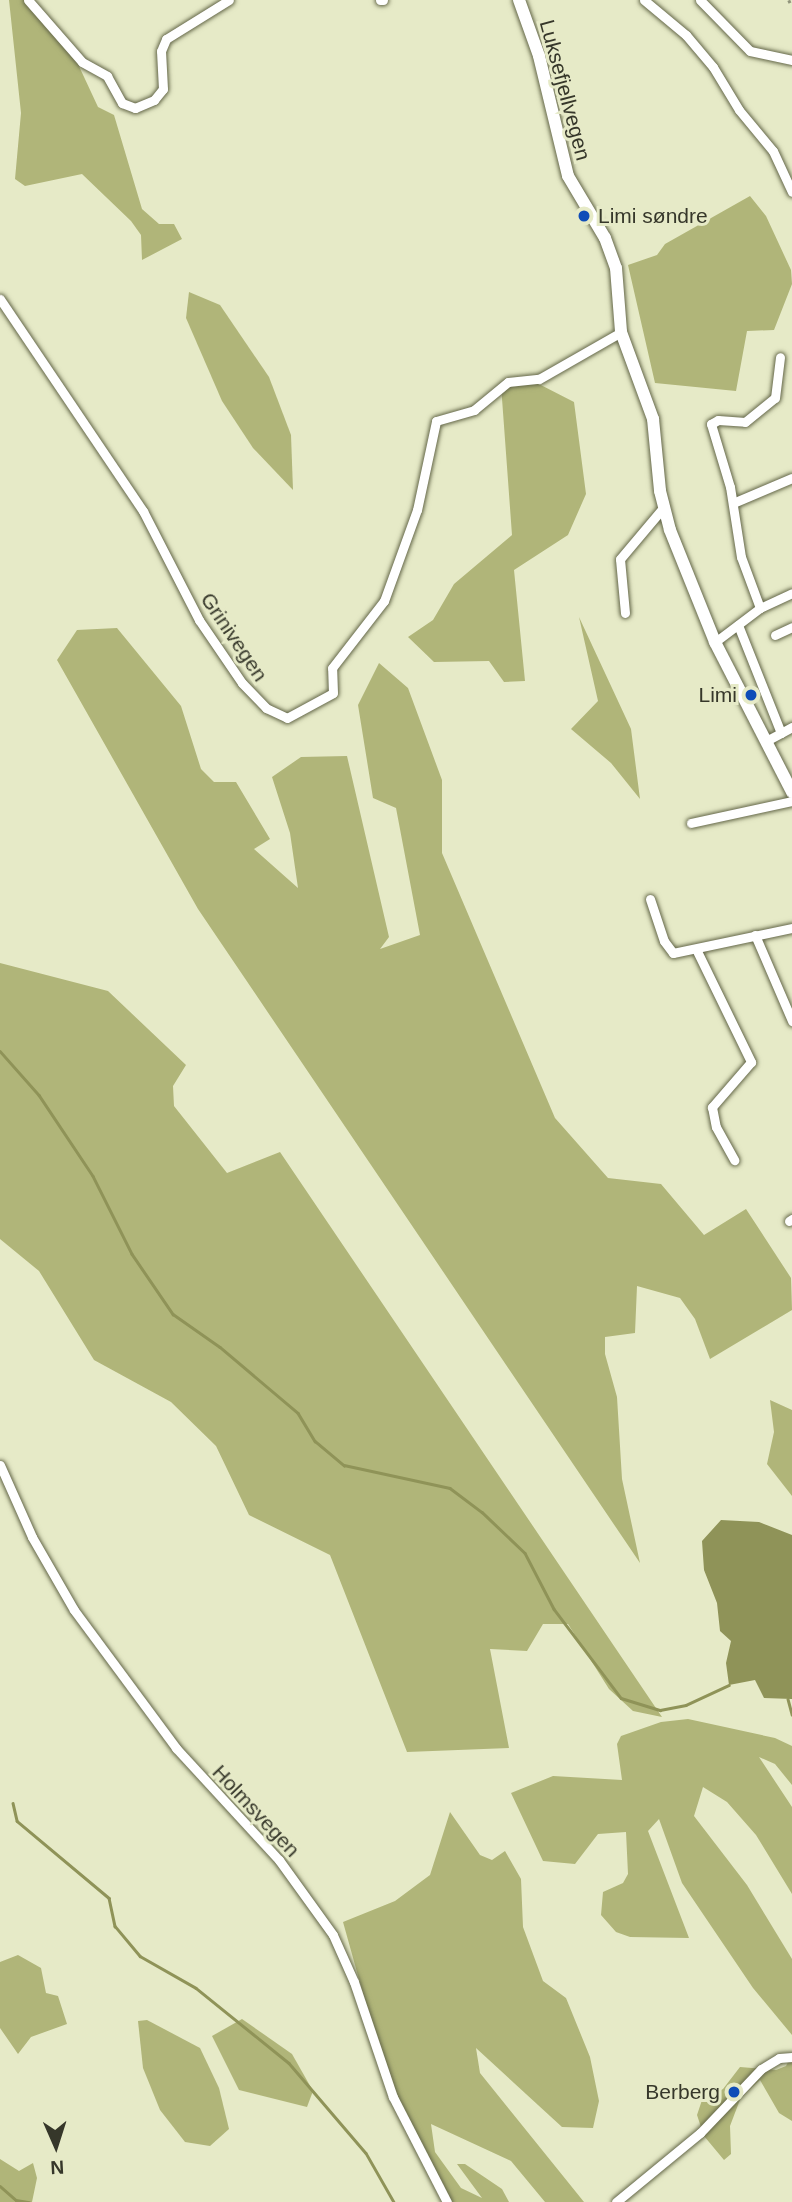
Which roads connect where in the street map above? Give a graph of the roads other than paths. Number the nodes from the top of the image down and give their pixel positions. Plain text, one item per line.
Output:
1 (28, 0) edge
2 (229, 0) edge
3 (519, 0) edge
4 (644, 0) edge
5 (700, 0) edge
6 (792, 60) edge
7 (792, 192) edge
8 (0, 299) edge
9 (621, 332) junction
10 (780, 357) dead end
11 (792, 478) edge
12 (733, 503) junction
13 (663, 508) junction
14 (792, 593) edge
15 (760, 608) junction
16 (625, 613) dead end
17 (738, 625) junction
18 (792, 627) edge
19 (775, 635) dead end
20 (715, 642) junction
21 (792, 727) edge
22 (777, 737) junction
23 (792, 792) edge
24 (792, 801) edge
25 (691, 823) dead end
26 (650, 899) dead end
27 (792, 928) edge
28 (755, 935) junction
29 (696, 949) junction
30 (792, 1021) edge
31 (734, 1160) dead end
32 (0, 1465) edge
33 (792, 2057) edge
34 (439, 2184) junction
35 (447, 2202) edge
36 (456, 2202) edge
37 (616, 2202) edge

1 - 2 street
3 - 9 main road, Luksefjellvegen
4 - 7 street
5 - 6 street
8 - 9 street, Grinivegen
9 - 13 main road, Luksefjellvegen
10 - 12 street
11 - 12 street
12 - 15 street
13 - 16 street
13 - 20 main road, Luksefjellvegen
14 - 15 street
15 - 17 street
17 - 20 street
17 - 22 street
18 - 19 street
20 - 22 main road, Luksefjellvegen
21 - 22 street
22 - 23 main road, Luksefjellvegen
24 - 25 street
26 - 29 street
27 - 28 street
28 - 29 street
28 - 30 street
29 - 31 street
32 - 34 street, Holmsvegen
33 - 37 street
34 - 35 street, Holmsvegen
34 - 36 street

